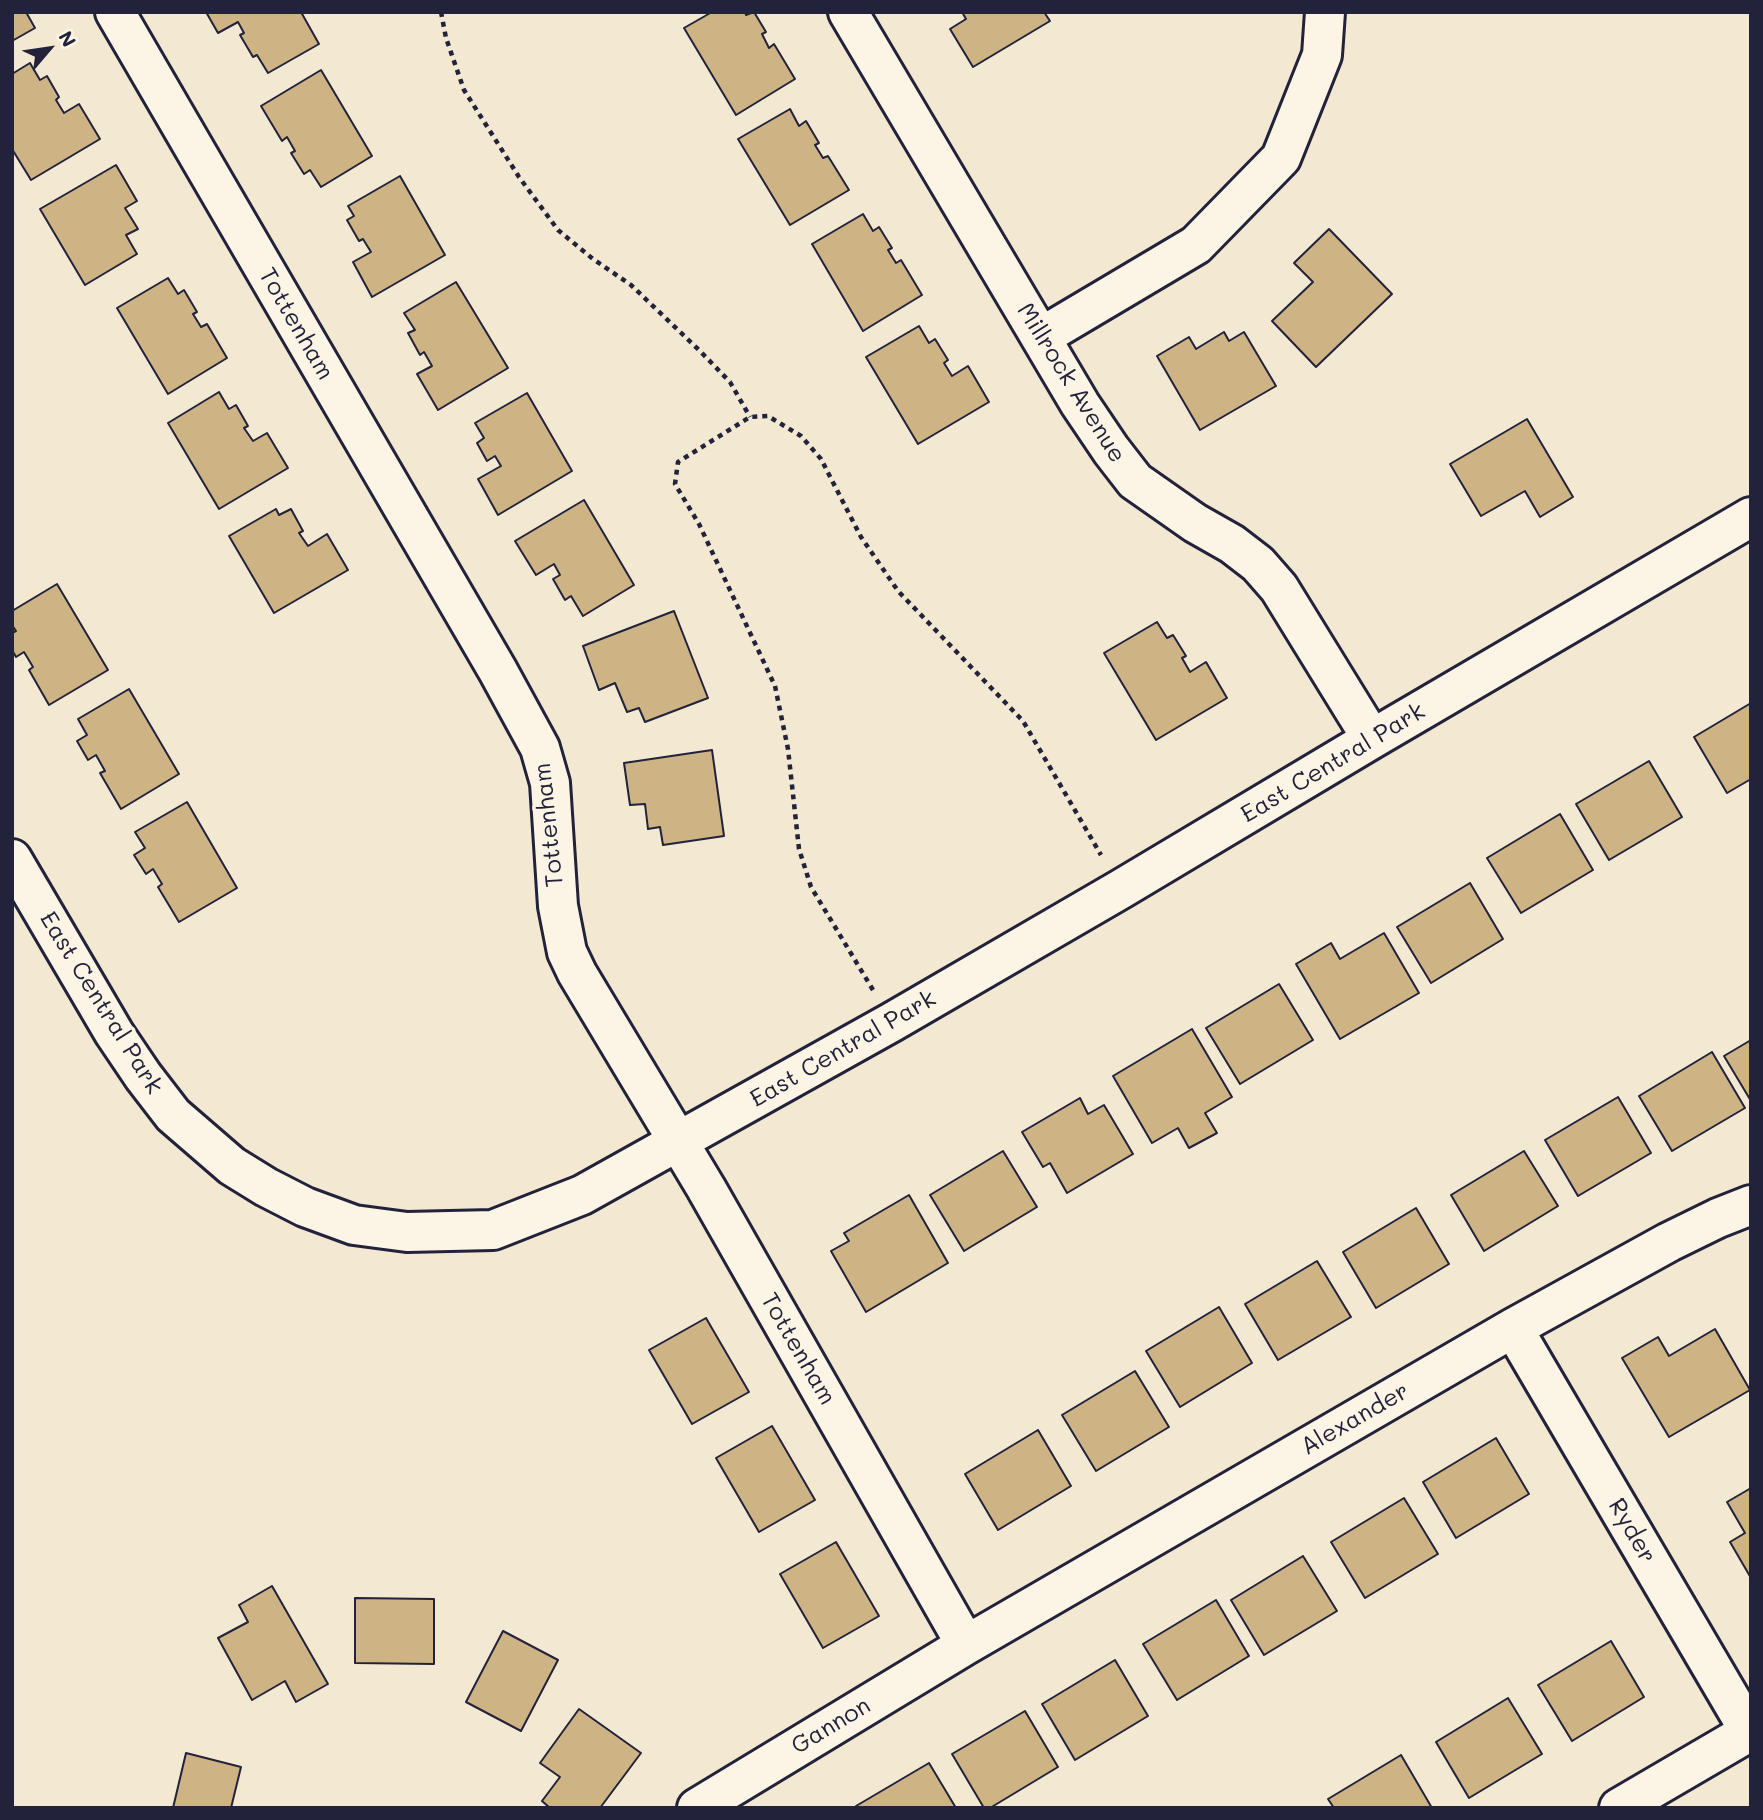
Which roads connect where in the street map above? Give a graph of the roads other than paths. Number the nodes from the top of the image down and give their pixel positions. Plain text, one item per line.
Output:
1 (115, 12) edge
2 (848, 12) edge
3 (1325, 12) edge
4 (1041, 337) junction
5 (1751, 517) edge
6 (1372, 739) junction
7 (12, 859) edge
8 (678, 1143) junction
9 (1751, 1205) edge
10 (1513, 1328) junction
11 (966, 1645) junction
12 (1750, 1733) edge
13 (697, 1808) edge
14 (1619, 1808) edge

1 - 8 street, Tottenham
2 - 4 street, Millrock Avenue
3 - 4 street
4 - 6 street, Millrock Avenue
5 - 6 street, East Central Park
6 - 8 street, East Central Park
7 - 8 street, East Central Park
8 - 11 street, Tottenham
9 - 10 street, Alexander
10 - 11 street, Alexander
10 - 12 street, Ryder
11 - 13 street, Gannon
12 - 14 street

